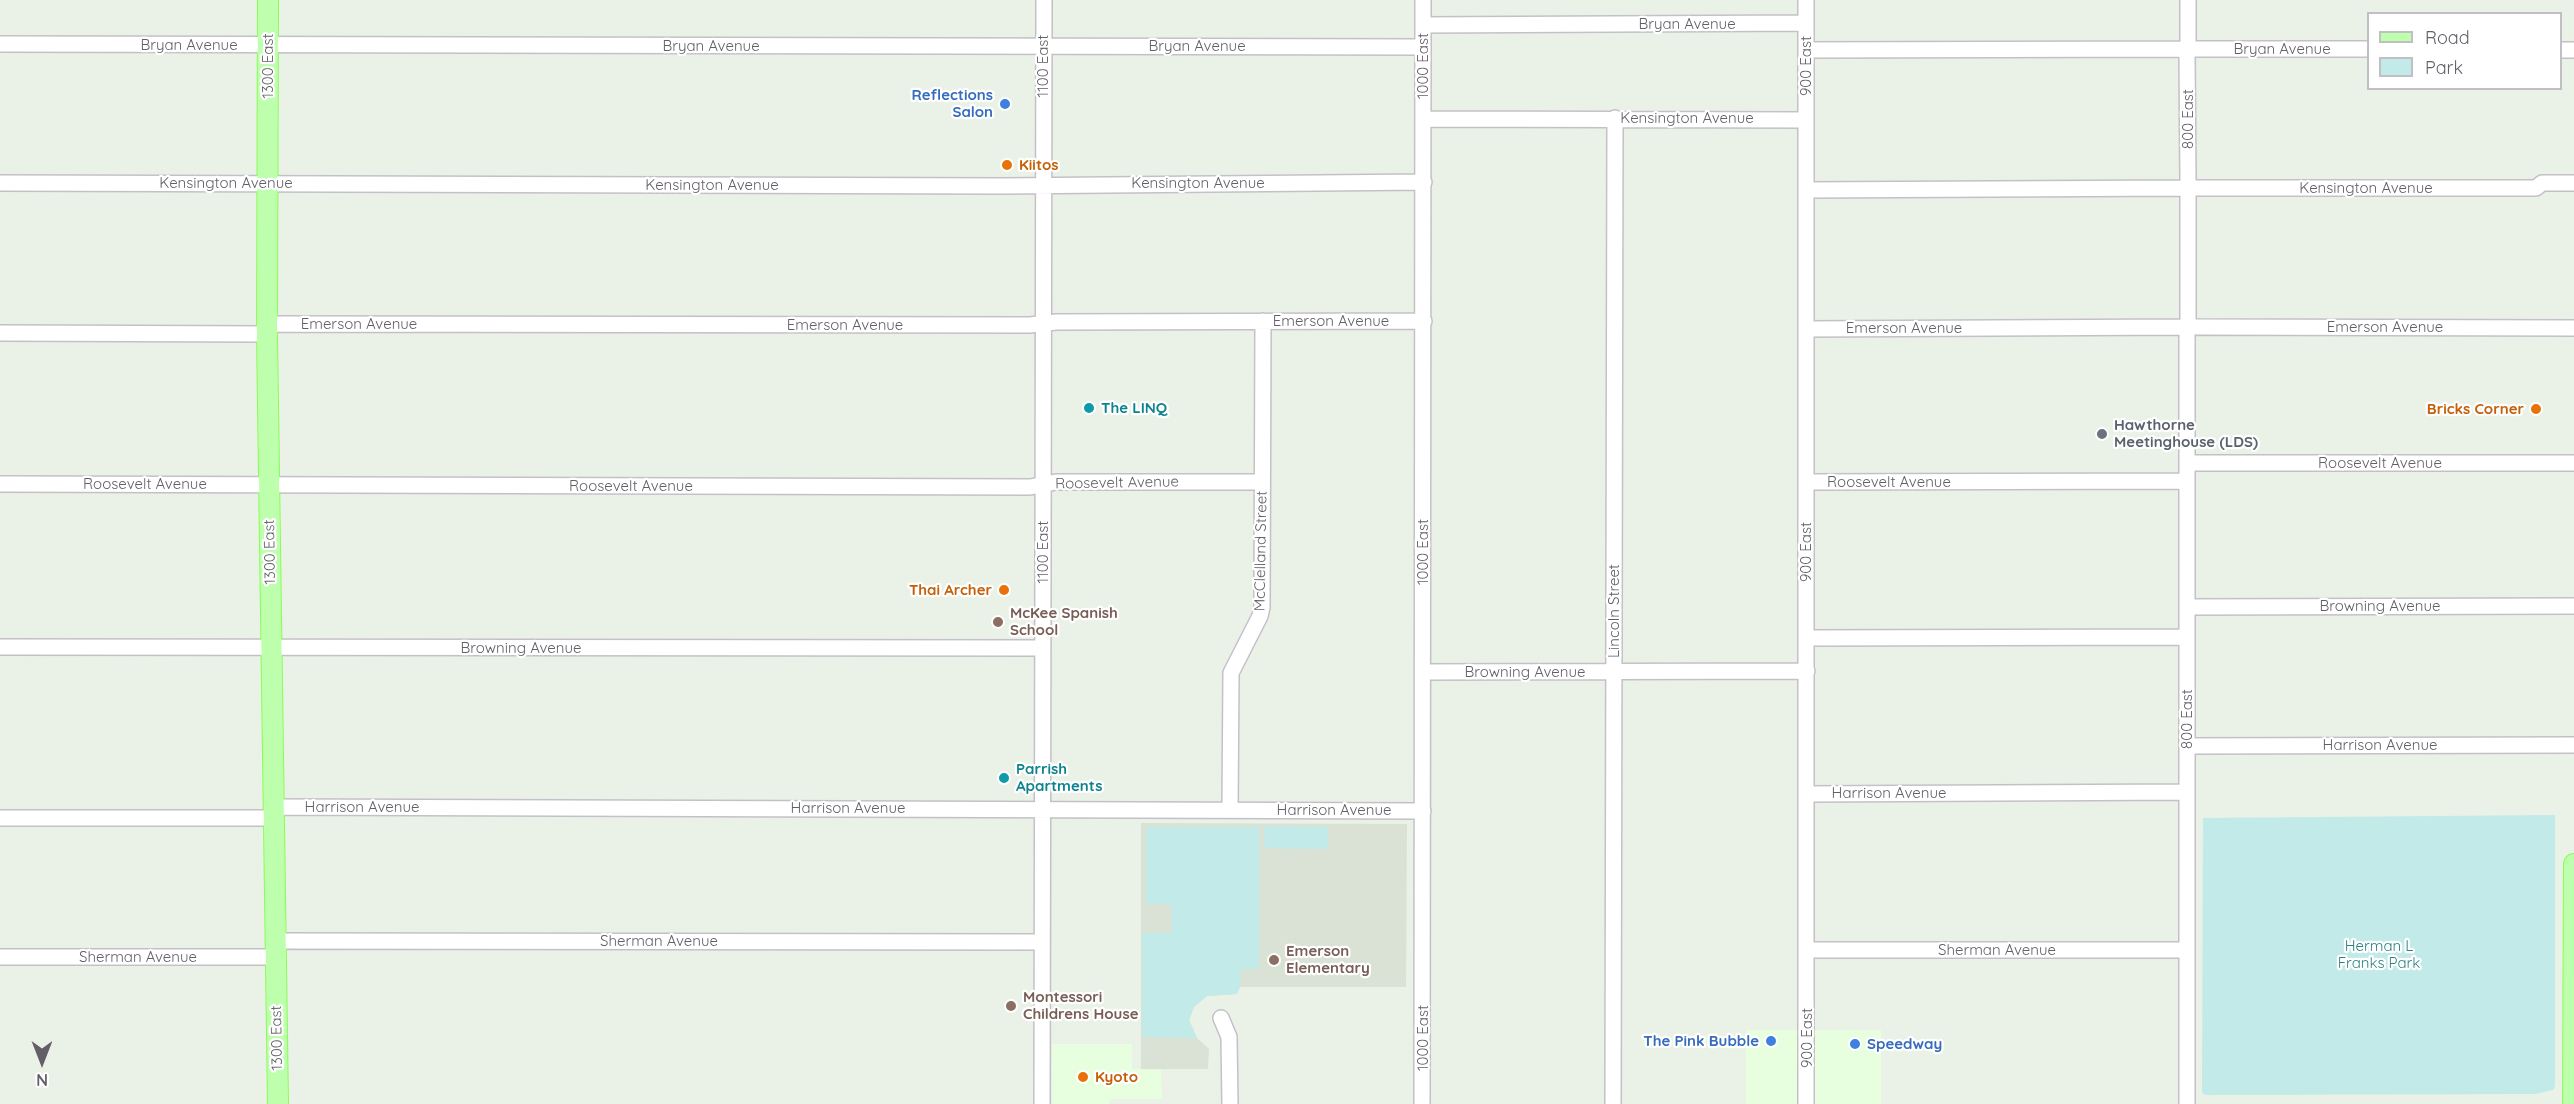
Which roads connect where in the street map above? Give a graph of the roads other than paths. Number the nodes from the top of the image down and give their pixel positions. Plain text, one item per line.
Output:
1 (268, 0) edge
2 (1044, 0) edge
3 (1423, 0) edge
4 (1806, 0) edge
5 (2188, 0) edge
6 (1806, 23) junction
7 (1423, 24) junction
8 (0, 45) edge
9 (268, 45) junction
10 (1044, 46) junction
11 (1423, 47) junction
12 (2188, 49) junction
13 (2367, 49) edge
14 (1806, 50) junction
15 (1423, 118) junction
16 (1616, 118) junction
17 (1806, 120) junction
18 (1424, 182) junction
19 (0, 183) edge
20 (267, 183) junction
21 (2574, 183) edge
22 (1043, 184) junction
23 (2188, 188) junction
24 (2536, 188) junction
25 (1806, 190) junction
26 (2574, 193) edge
27 (1263, 321) junction
28 (1424, 321) junction
29 (1043, 324) junction
30 (2188, 327) junction
31 (2574, 328) edge
32 (267, 329) junction
33 (1806, 329) junction
34 (0, 333) edge
35 (2187, 463) junction
36 (2574, 464) edge
37 (2187, 481) junction
38 (1262, 482) junction
39 (1806, 482) junction
40 (0, 484) edge
41 (269, 484) junction
42 (1043, 485) junction
43 (2574, 606) edge
44 (2187, 607) junction
45 (2187, 637) junction
46 (1807, 638) junction
47 (0, 647) edge
48 (272, 647) junction
49 (1042, 648) junction
50 (1807, 671) junction
51 (1423, 672) junction
52 (1614, 672) junction
53 (2574, 745) edge
54 (2187, 746) junction
55 (2187, 792) junction
56 (1807, 794) junction
57 (1042, 808) junction
58 (1230, 809) junction
59 (1423, 811) junction
60 (274, 812) junction
61 (0, 818) edge
62 (2574, 864) edge
63 (1042, 942) junction
64 (276, 949) junction
65 (1807, 950) junction
66 (2187, 950) junction
67 (0, 957) edge
68 (1221, 1018) dead end
69 (278, 1104) edge
70 (1042, 1104) edge
71 (1230, 1104) edge
72 (1422, 1104) edge
73 (1613, 1104) edge
74 (1806, 1104) edge
75 (2187, 1104) edge
76 (2573, 1104) edge

1 - 9 main road, 1300 East
2 - 10 street, 1100 East
3 - 7 street, 1000 East
4 - 6 street, 900 East
5 - 12 street, 800 East
6 - 7 street, Bryan Avenue
6 - 14 street, 900 East
7 - 11 street, 1000 East
8 - 9 street, Bryan Avenue
9 - 10 street, Bryan Avenue
9 - 20 main road, 1300 East
10 - 11 street, Bryan Avenue
10 - 22 street, 1100 East
11 - 15 street, 1000 East
12 - 13 street, Bryan Avenue
12 - 14 street, Bryan Avenue
12 - 23 street, 800 East
14 - 17 street, 900 East
15 - 16 street, Kensington Avenue
15 - 18 street, 1000 East
16 - 17 street, Kensington Avenue
16 - 52 street, Lincoln Street
17 - 25 street, 900 East
18 - 22 street, Kensington Avenue
18 - 28 street, 1000 East
19 - 20 street, Kensington Avenue
20 - 22 street, Kensington Avenue
20 - 32 main road, 1300 East
21 - 24 street, Kensington Avenue
22 - 29 street, 1100 East
23 - 24 street, Kensington Avenue
23 - 25 street, Kensington Avenue
23 - 30 street, 800 East
24 - 26 street, Kensington Avenue
25 - 33 street, 900 East
27 - 28 street, Emerson Avenue
27 - 29 street, Emerson Avenue
27 - 38 street, McClelland Street
28 - 51 street, 1000 East
29 - 32 street, Emerson Avenue
29 - 42 street, 1100 East
30 - 31 street, Emerson Avenue
30 - 33 street, Emerson Avenue
30 - 35 street, 800 East
32 - 34 street, Emerson Avenue
32 - 41 main road, 1300 East
33 - 39 street, 900 East
35 - 36 street, Roosevelt Avenue
35 - 37 street, 800 East
37 - 39 street, Roosevelt Avenue
37 - 44 street, 800 East
38 - 42 street, Roosevelt Avenue
38 - 58 street, McClelland Street
39 - 46 street, 900 East
40 - 41 street, Roosevelt Avenue
41 - 42 street, Roosevelt Avenue
41 - 48 main road, 1300 East
42 - 49 street, 1100 East
43 - 44 street, Browning Avenue
44 - 45 street, 800 East
45 - 46 street
45 - 54 street, 800 East
46 - 50 street, 900 East
47 - 48 street, Browning Avenue
48 - 49 street, Browning Avenue
48 - 60 main road, 1300 East
49 - 57 street, 1100 East
50 - 52 street, Browning Avenue
50 - 56 street, 900 East
51 - 52 street, Browning Avenue
51 - 59 street, 1000 East
52 - 73 street, Lincoln Street
53 - 54 street, Harrison Avenue
54 - 55 street, 800 East
55 - 56 street, Harrison Avenue
55 - 66 street, 800 East
56 - 65 street, 900 East
57 - 58 street, Harrison Avenue
57 - 60 street, Harrison Avenue
57 - 63 street, 1100 East
58 - 59 street, Harrison Avenue
59 - 72 street, 1000 East
60 - 61 street, Harrison Avenue
60 - 64 main road, 1300 East
62 - 76 main road
63 - 64 street, Sherman Avenue
63 - 70 street, 1100 East
64 - 67 street, Sherman Avenue
64 - 69 main road, 1300 East
65 - 66 street, Sherman Avenue
65 - 74 street, 900 East
66 - 75 street, 800 East
68 - 71 street

